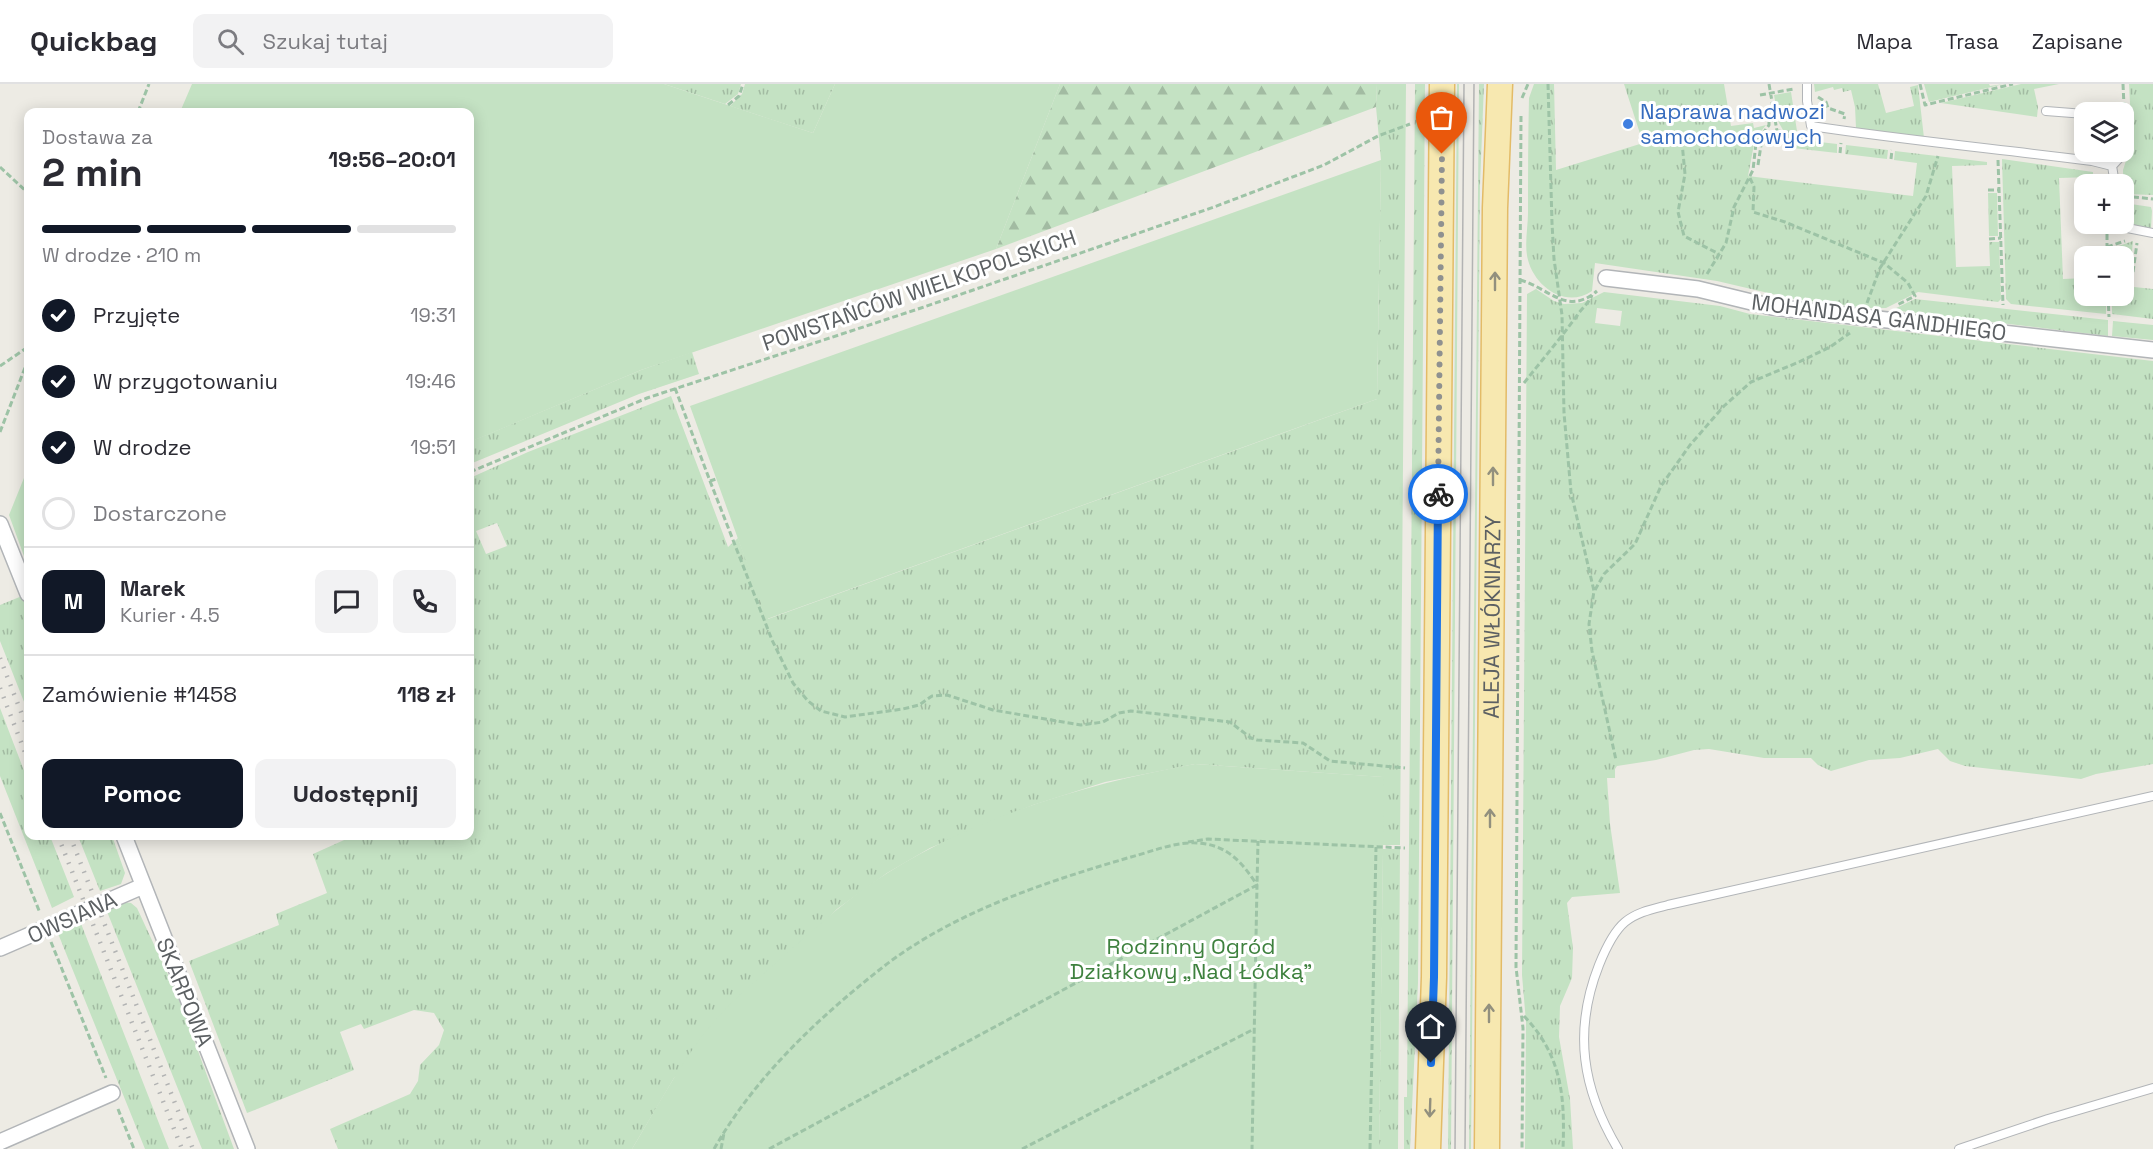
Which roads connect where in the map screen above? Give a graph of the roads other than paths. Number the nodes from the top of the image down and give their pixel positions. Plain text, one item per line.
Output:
1 (1442, 84) edge
2 (1500, 84) edge
3 (1807, 84) edge
4 (2046, 111) dead end
5 (2074, 113) edge
6 (2116, 162) edge
7 (2112, 166) junction
8 (2113, 174) edge
9 (2134, 229) edge
10 (2153, 233) edge
11 (1606, 278) road end
12 (2153, 350) edge
13 (0, 524) edge
14 (24, 584) edge
15 (2153, 796) edge
16 (125, 840) edge
17 (143, 886) junction
18 (0, 948) edge
19 (2153, 1088) edge
20 (112, 1093) road end
21 (0, 1142) edge
22 (247, 1149) edge
23 (1428, 1149) edge
24 (1487, 1149) edge
25 (1618, 1149) edge
26 (1959, 1149) edge

1 -> 23 main road
24 -> 2 main road, ALEJA WŁÓKNIARZY
3 - 7 lane
4 - 5 lane
6 - 7 lane
7 - 8 lane
9 - 10 lane
11 - 12 street, MOHANDASA GANDHIEGO
13 - 14 street
15 - 25 lane
16 - 17 street, SKARPOWA
17 - 18 street, OWSIANA
17 - 22 street, SKARPOWA
19 - 26 lane
20 - 21 street

